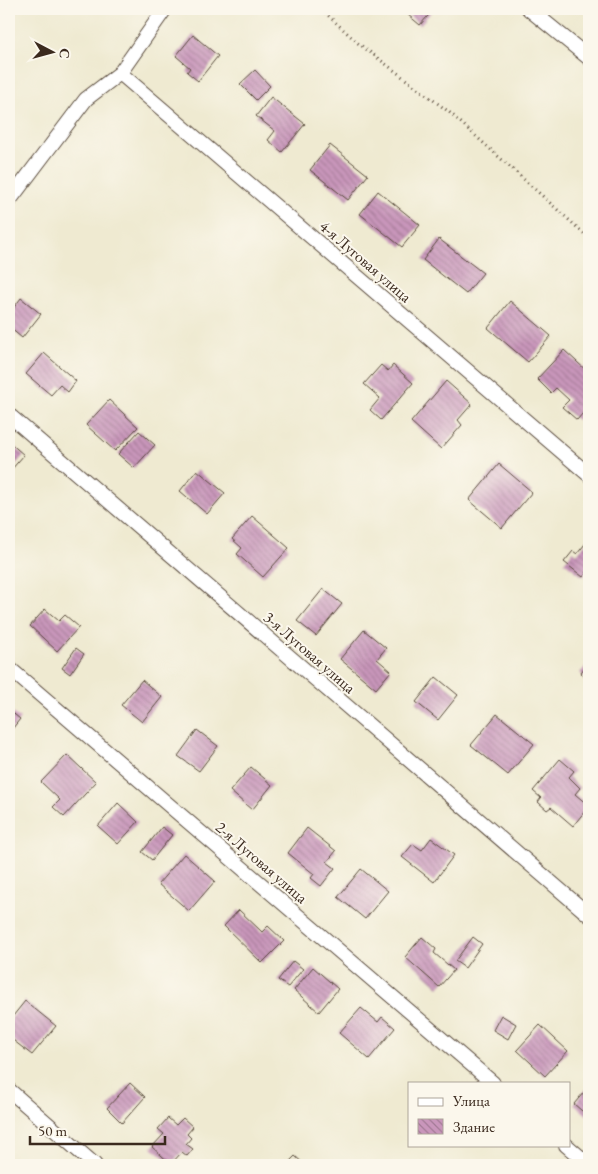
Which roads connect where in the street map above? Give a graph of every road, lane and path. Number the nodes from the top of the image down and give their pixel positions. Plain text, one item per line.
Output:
1 (165, 9) edge
2 (321, 9) edge
3 (528, 9) edge
4 (589, 58) edge
5 (120, 72) junction
6 (9, 201) edge
7 (589, 238) edge
8 (9, 415) edge
9 (589, 475) edge
10 (9, 668) edge
11 (589, 915) edge
12 (492, 1082) edge
13 (9, 1090) edge
14 (567, 1146) edge
15 (96, 1165) edge
16 (589, 1165) edge

1 - 5 street
2 - 7 path
3 - 4 street
5 - 6 street
5 - 9 street, 4-я Луговая улица
8 - 11 street, 3-я Луговая улица
10 - 12 street, 2-я Луговая улица
13 - 15 street
14 - 16 street

